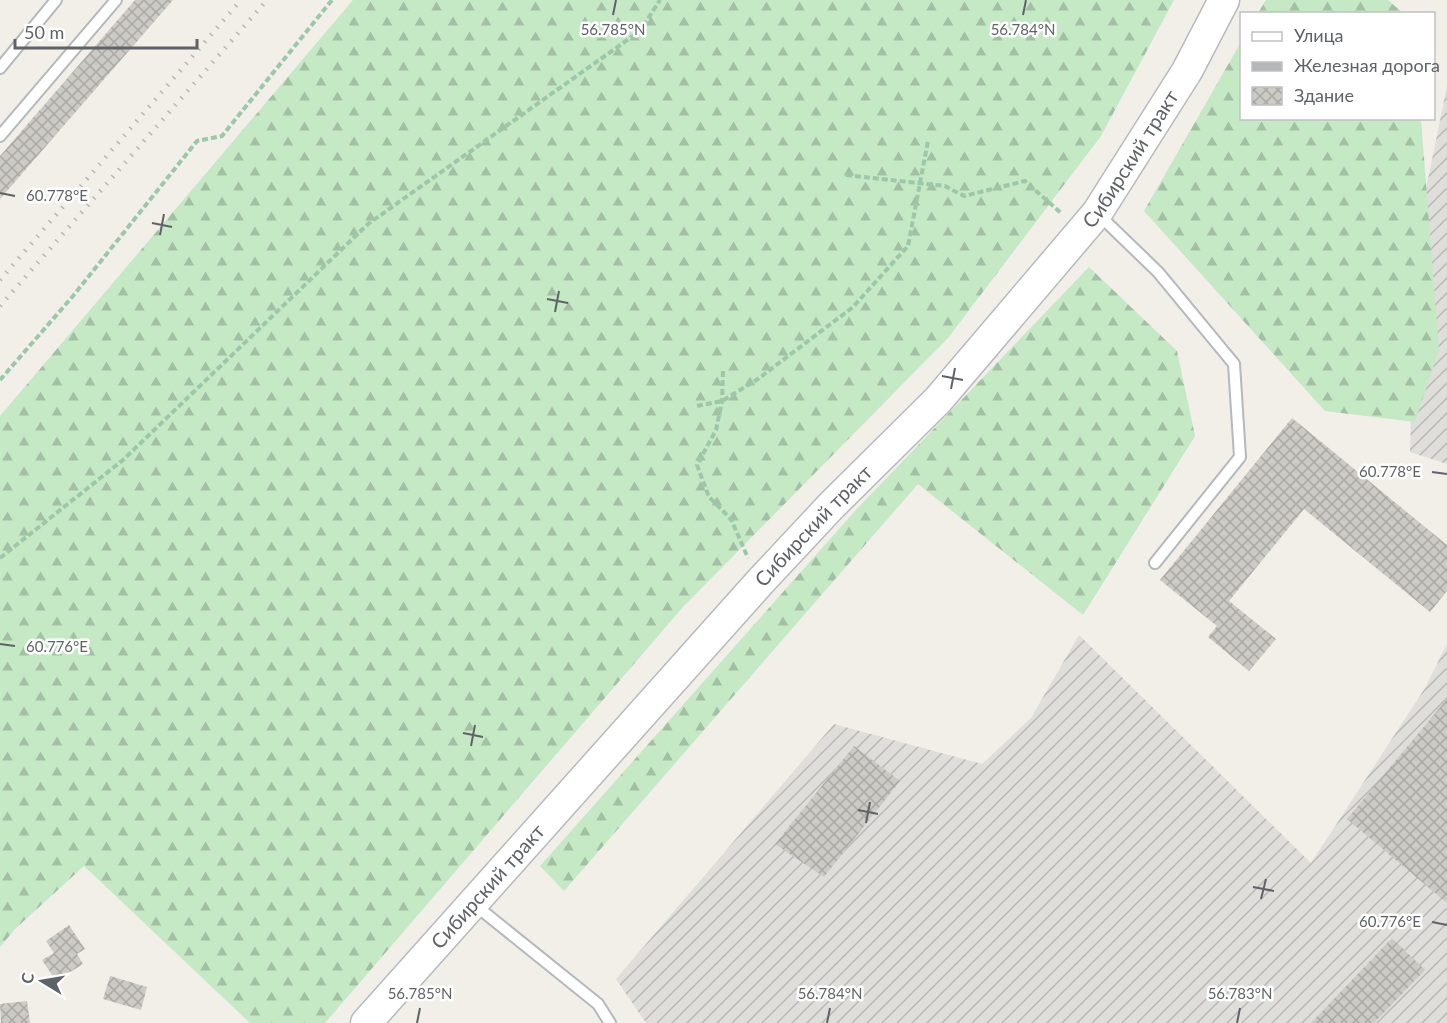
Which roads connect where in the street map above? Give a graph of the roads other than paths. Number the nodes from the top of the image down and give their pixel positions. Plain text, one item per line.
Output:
1 (56, 0) edge
2 (116, 0) edge
3 (1224, 0) edge
4 (0, 68) edge
5 (0, 136) edge
6 (1089, 222) junction
7 (1155, 563) dead end
8 (473, 903) junction
9 (366, 1023) edge
10 (610, 1023) edge

1 - 4 lane
2 - 5 lane
3 - 6 main road, Сибирский тракт
6 - 7 lane
6 - 8 main road, Сибирский тракт
8 - 9 main road, Сибирский тракт
8 - 10 lane

